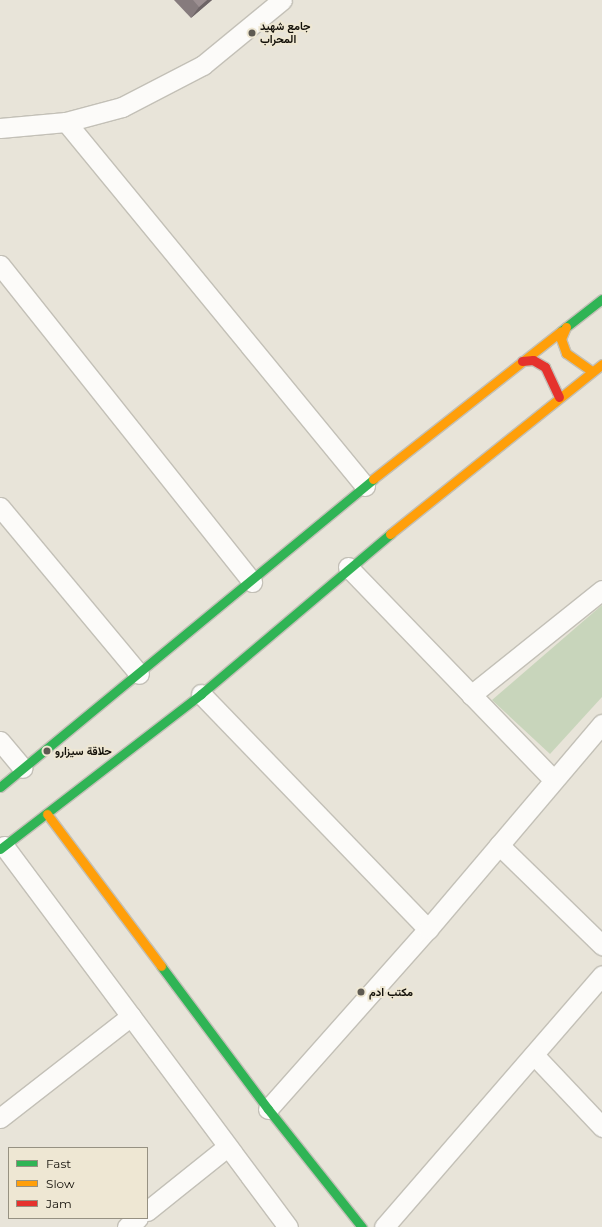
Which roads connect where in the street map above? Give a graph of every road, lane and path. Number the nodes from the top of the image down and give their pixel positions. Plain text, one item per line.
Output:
1 (282, 0) edge
2 (66, 122) junction
3 (0, 128) edge
4 (0, 265) edge
5 (602, 299) edge
6 (566, 327) junction
7 (522, 361) junction
8 (602, 364) edge
9 (592, 371) junction
10 (559, 397) junction
11 (365, 486) junction
12 (0, 507) edge
13 (348, 567) junction
14 (252, 582) junction
15 (602, 590) edge
16 (139, 674) junction
17 (201, 694) junction
18 (471, 695) junction
19 (602, 724) edge
20 (0, 741) edge
21 (22, 768) junction
22 (554, 780) junction
23 (0, 787) edge
24 (47, 814) junction
25 (499, 845) junction
26 (2, 847) edge
27 (428, 929) junction
28 (602, 945) edge
29 (602, 975) edge
30 (130, 1016) junction
31 (534, 1056) junction
32 (268, 1110) junction
33 (0, 1118) edge
34 (602, 1127) edge
35 (227, 1147) junction
36 (148, 1210) edge
37 (137, 1219) edge
38 (127, 1227) edge
39 (288, 1227) edge
40 (362, 1227) edge
41 (384, 1227) edge

1 - 2 street
2 - 3 street
2 - 11 street
4 - 14 street
5 - 6 street
6 - 7 street
6 - 9 street
7 - 10 street
7 - 11 street
8 - 9 street
9 - 10 street
10 - 13 street
11 - 14 street
12 - 16 street
13 - 17 street
13 - 18 street
14 - 16 street
15 - 18 street
16 - 21 street
17 - 24 street
17 - 27 street
18 - 22 street
19 - 22 street
20 - 21 street
21 - 23 street
22 - 25 street
24 - 26 street
24 - 32 street
25 - 27 street
25 - 28 street
26 - 30 street
27 - 32 street
29 - 31 street
30 - 33 street
30 - 35 street
31 - 34 street
31 - 41 street
32 - 40 street
35 - 36 street
35 - 39 street
37 - 38 street

